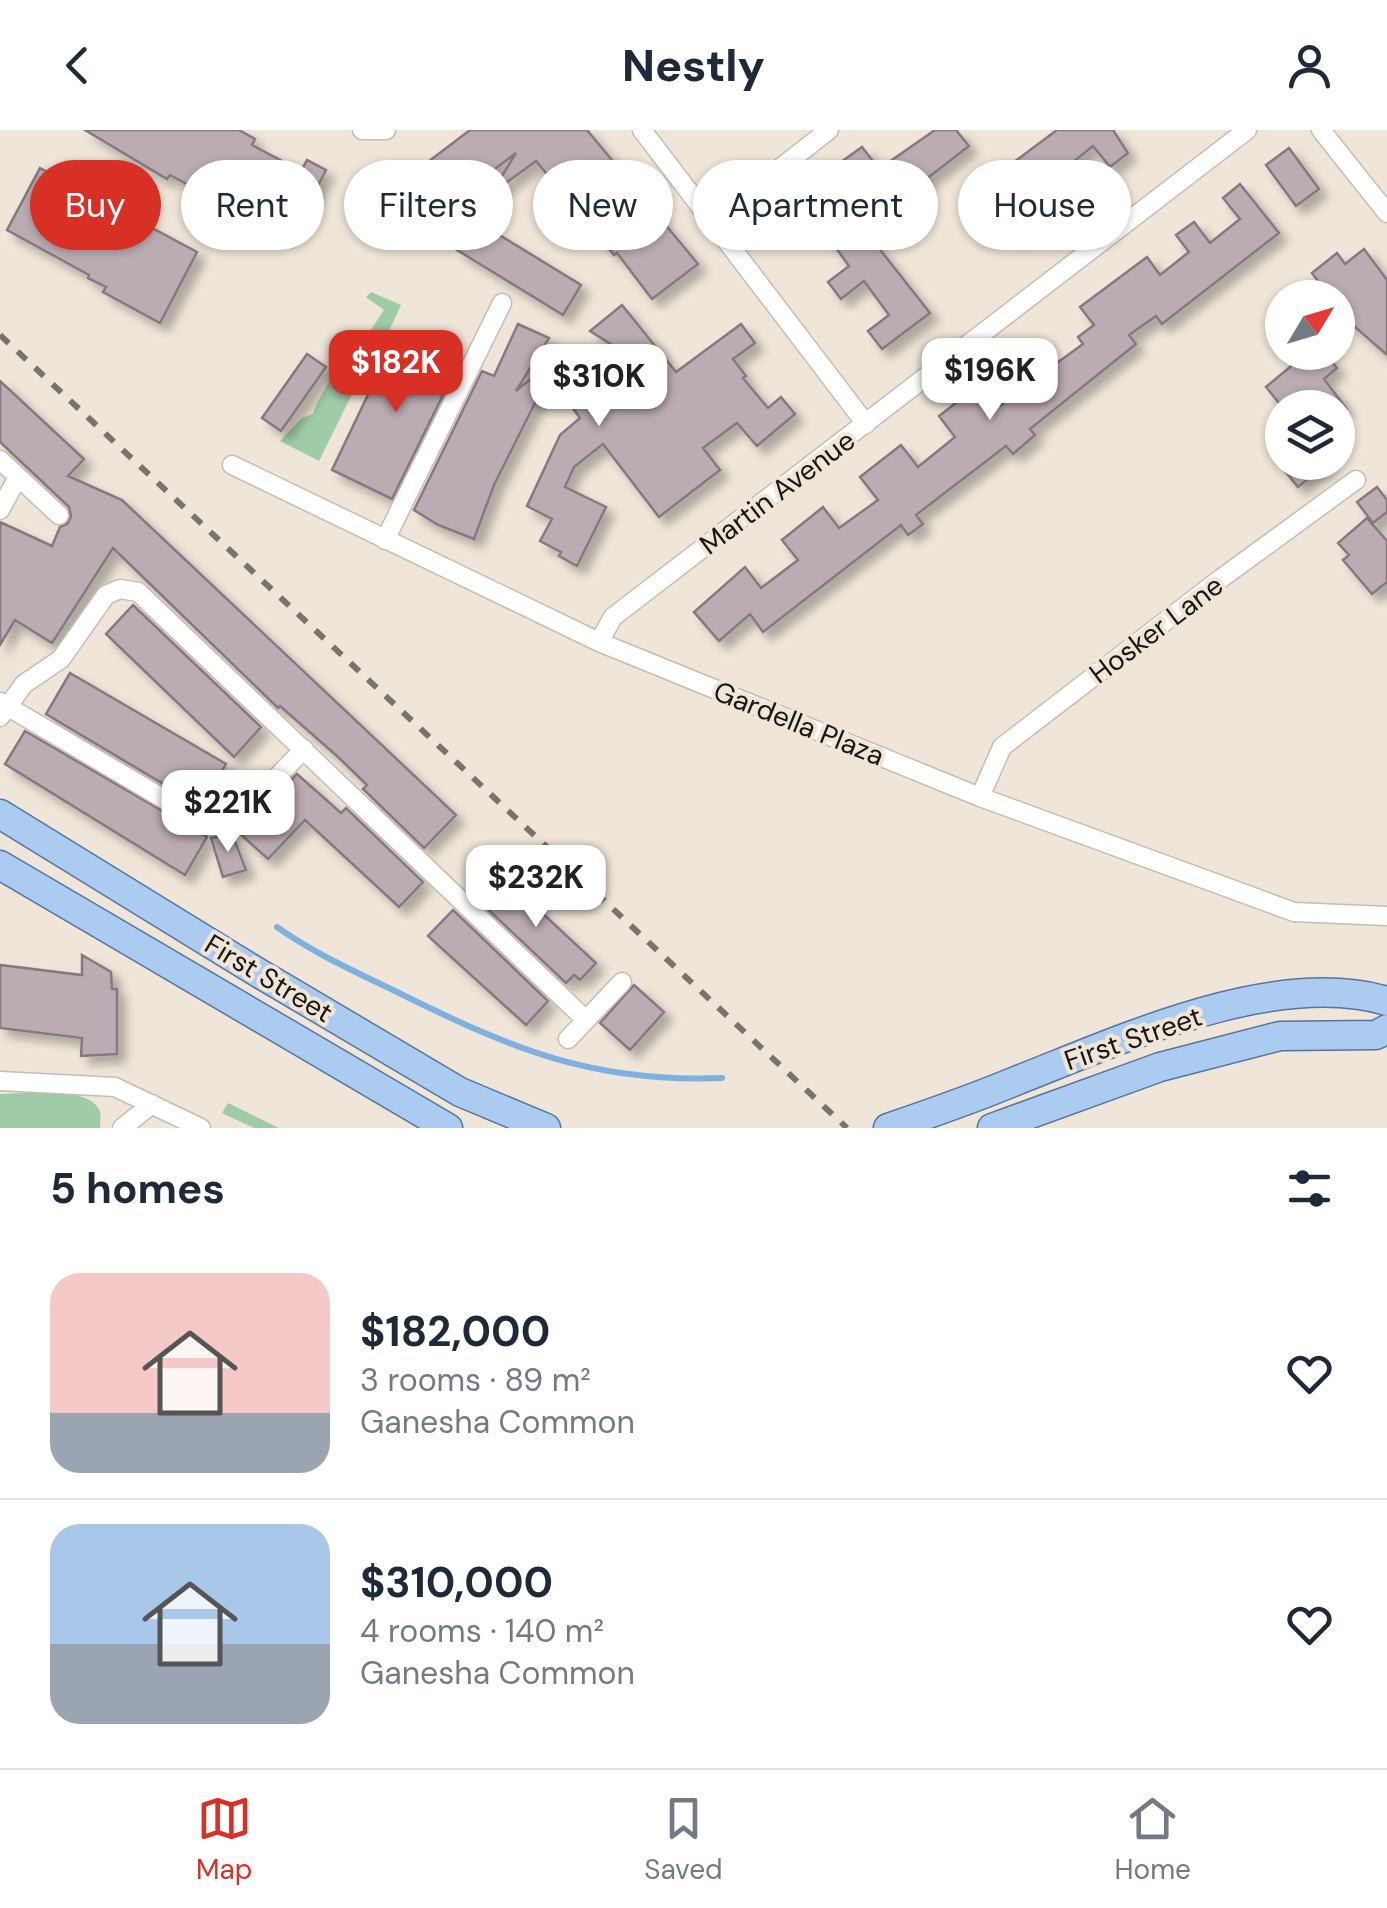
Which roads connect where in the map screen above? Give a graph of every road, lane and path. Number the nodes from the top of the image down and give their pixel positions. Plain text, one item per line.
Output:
1 (362, 130) edge
2 (642, 130) edge
3 (829, 130) edge
4 (1247, 130) edge
5 (1321, 130) edge
6 (384, 131) edge
7 (791, 160) edge
8 (693, 198) edge
9 (1387, 214) edge
10 (732, 250) edge
11 (502, 303) dead end
12 (866, 424) junction
13 (0, 460) edge
14 (232, 465) dead end
15 (18, 477) junction
16 (1356, 480) dead end
17 (0, 510) edge
18 (58, 515) dead end
19 (384, 540) junction
20 (599, 642) junction
21 (2, 708) edge
22 (304, 750) junction
23 (980, 797) junction
24 (0, 814) edge
25 (0, 865) edge
26 (1387, 916) edge
27 (622, 982) dead end
28 (1387, 1002) edge
29 (586, 1020) junction
30 (1387, 1029) edge
31 (568, 1039) dead end
32 (0, 1081) edge
33 (152, 1104) junction
34 (122, 1128) edge
35 (202, 1128) edge
36 (448, 1128) edge
37 (546, 1128) edge
38 (888, 1128) edge
39 (992, 1128) edge

1 - 6 street
2 - 8 street
3 - 7 street
4 - 12 street, Martin Avenue
5 - 9 street
10 - 12 street
11 - 19 street
12 - 20 street, Martin Avenue
13 - 15 street
14 - 19 street, Gardella Plaza
15 - 17 street
15 - 18 street
16 - 23 street, Hosker Lane
19 - 20 street, Gardella Plaza
20 - 23 street, Gardella Plaza
21 - 22 street
21 - 22 street
22 - 29 street
23 - 26 street, Gardella Plaza
24 - 37 main road, First Street
25 - 36 main road, First Street
27 - 29 street
28 - 38 main road, First Street
29 - 31 street
30 - 39 main road, First Street
32 - 33 street
33 - 34 street
33 - 35 street

